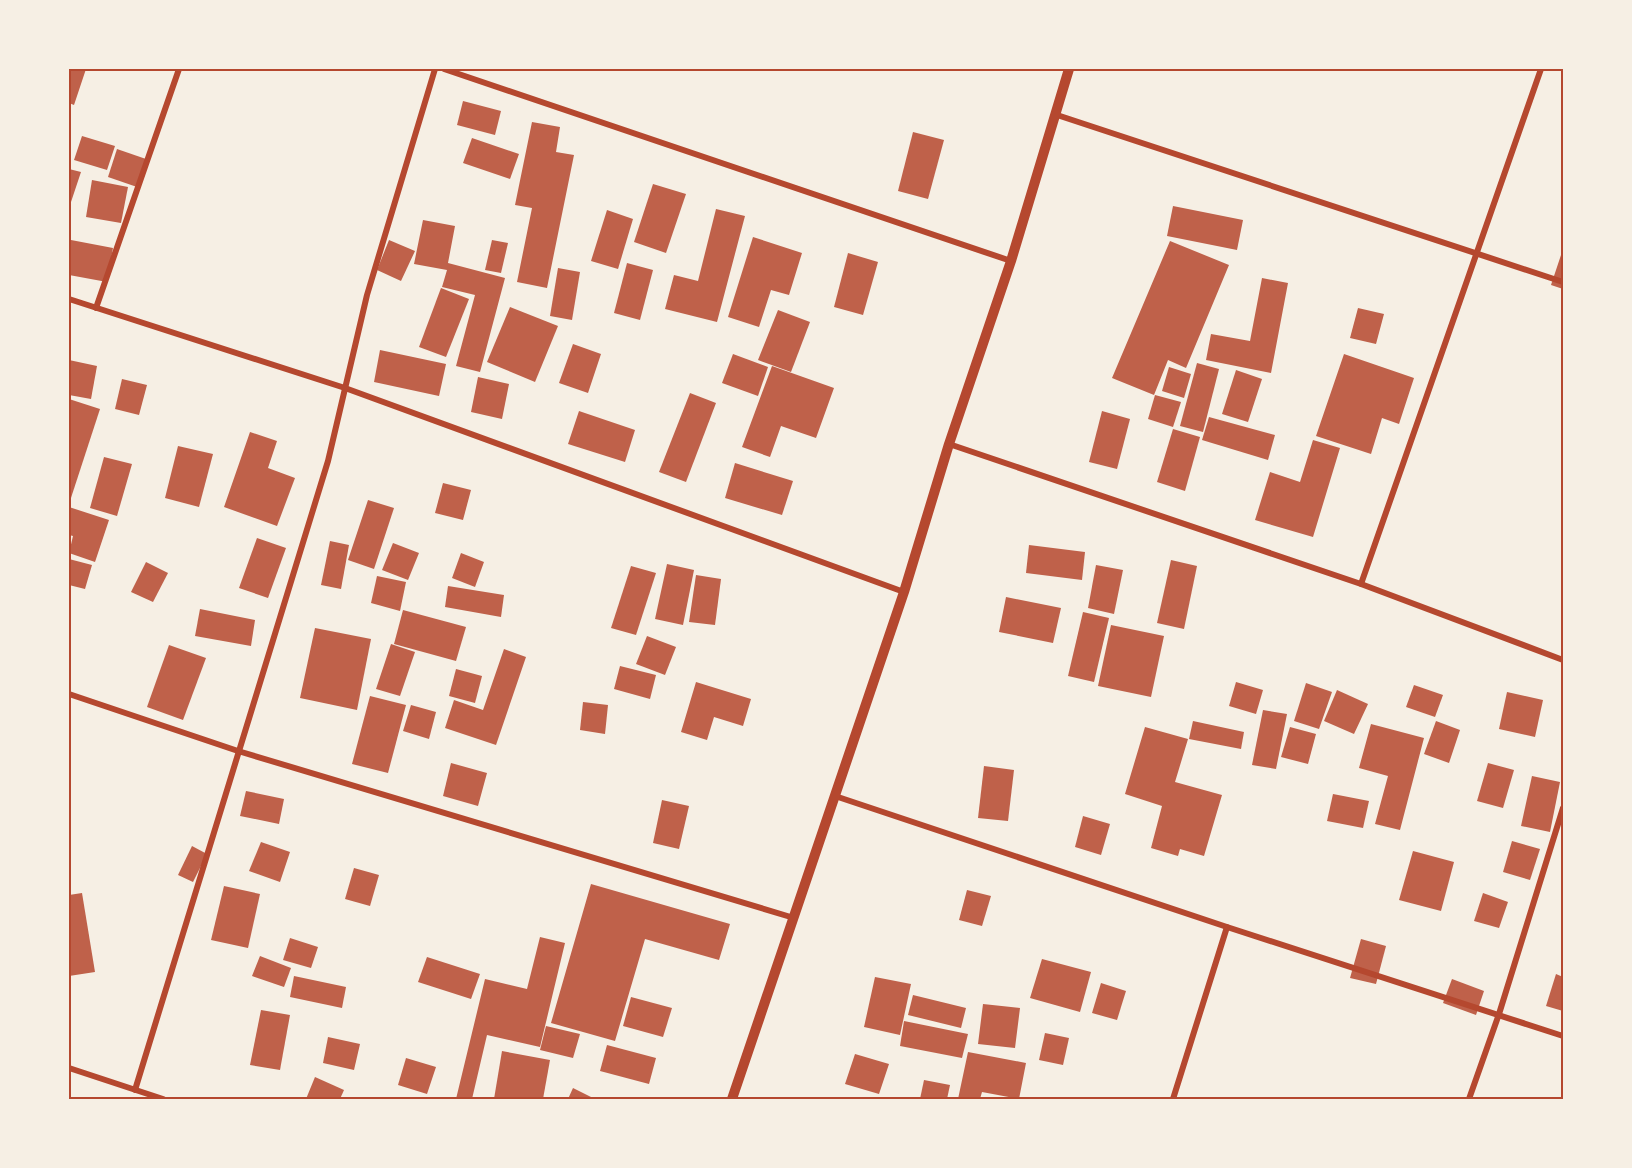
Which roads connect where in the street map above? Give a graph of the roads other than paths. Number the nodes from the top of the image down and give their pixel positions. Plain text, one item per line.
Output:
1 (179, 69) edge
2 (435, 69) edge
3 (444, 69) edge
4 (1069, 69) edge
5 (1541, 69) edge
6 (1054, 114) junction
7 (1476, 254) junction
8 (1011, 261) junction
9 (1563, 282) edge
10 (69, 299) edge
11 (96, 308) junction
12 (345, 388) junction
13 (949, 444) junction
14 (1361, 584) junction
15 (904, 592) junction
16 (1563, 660) edge
17 (69, 694) edge
18 (238, 751) junction
19 (836, 796) junction
20 (1563, 808) edge
21 (794, 918) junction
22 (1227, 927) junction
23 (1500, 1014) junction
24 (1563, 1036) edge
25 (69, 1068) edge
26 (135, 1090) junction
27 (163, 1099) edge
28 (732, 1099) edge
29 (1173, 1099) edge
30 (1469, 1099) edge

1 - 11 street
2 - 12 street
3 - 8 street
4 - 6 street
5 - 7 street
6 - 7 street
6 - 8 street
7 - 9 street
7 - 14 street
8 - 13 street
10 - 11 street
11 - 12 street
12 - 15 street
12 - 18 street
13 - 14 street
13 - 15 street
14 - 16 street
15 - 19 street
17 - 18 street
18 - 21 street
18 - 26 street
19 - 21 street
19 - 22 street
20 - 23 street
21 - 28 street
22 - 23 street
22 - 29 street
23 - 24 street
23 - 30 street
25 - 26 street
26 - 27 street

